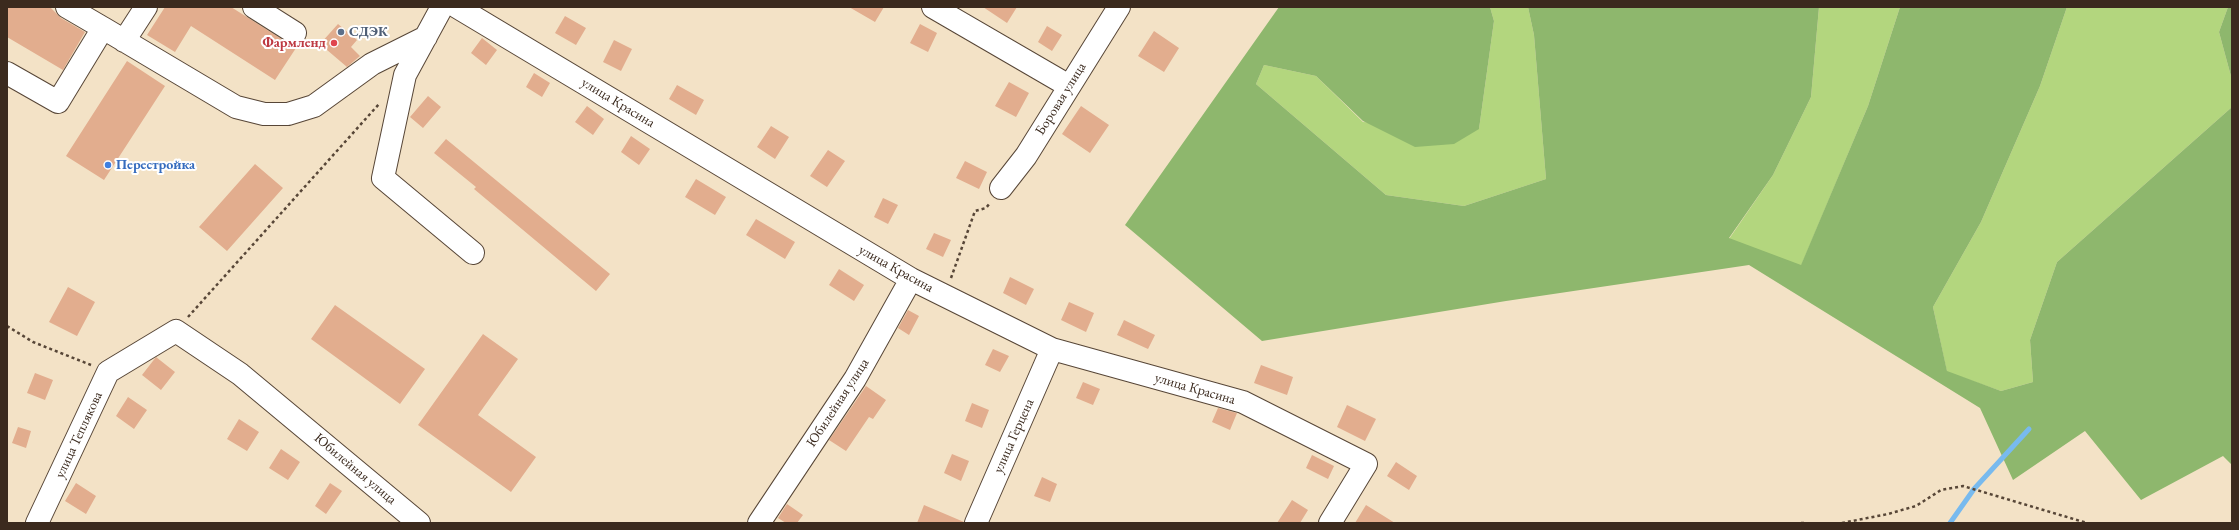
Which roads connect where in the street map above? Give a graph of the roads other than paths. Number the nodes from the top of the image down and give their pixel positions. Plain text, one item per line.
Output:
1 (67, 7) edge
2 (146, 7) edge
3 (254, 7) edge
4 (442, 7) edge
5 (457, 7) edge
6 (933, 7) edge
7 (1119, 7) edge
8 (103, 28) junction
9 (295, 33) dead end
10 (426, 37) junction
11 (124, 41) junction
12 (7, 74) edge
13 (1069, 86) junction
14 (1001, 188) road end
15 (473, 253) dead end
16 (911, 279) junction
17 (1052, 349) junction
18 (108, 372) joint
19 (37, 523) edge
20 (419, 523) edge
21 (759, 523) edge
22 (976, 523) edge
23 (1330, 523) edge

1 - 8 street
2 - 11 street
3 - 9 street
4 - 10 street
5 - 16 street, улица Красина
6 - 13 street
7 - 13 street, Боровая улица
8 - 11 street
8 - 12 street
10 - 11 street
10 - 15 street
13 - 14 street, Боровая улица
16 - 17 street, улица Красина
16 - 21 street, Юбилейная улица
17 - 22 street, улица Герцена
17 - 23 street, улица Красина
18 - 19 street, улица Теплякова
18 - 20 street, Юбилейная улица

